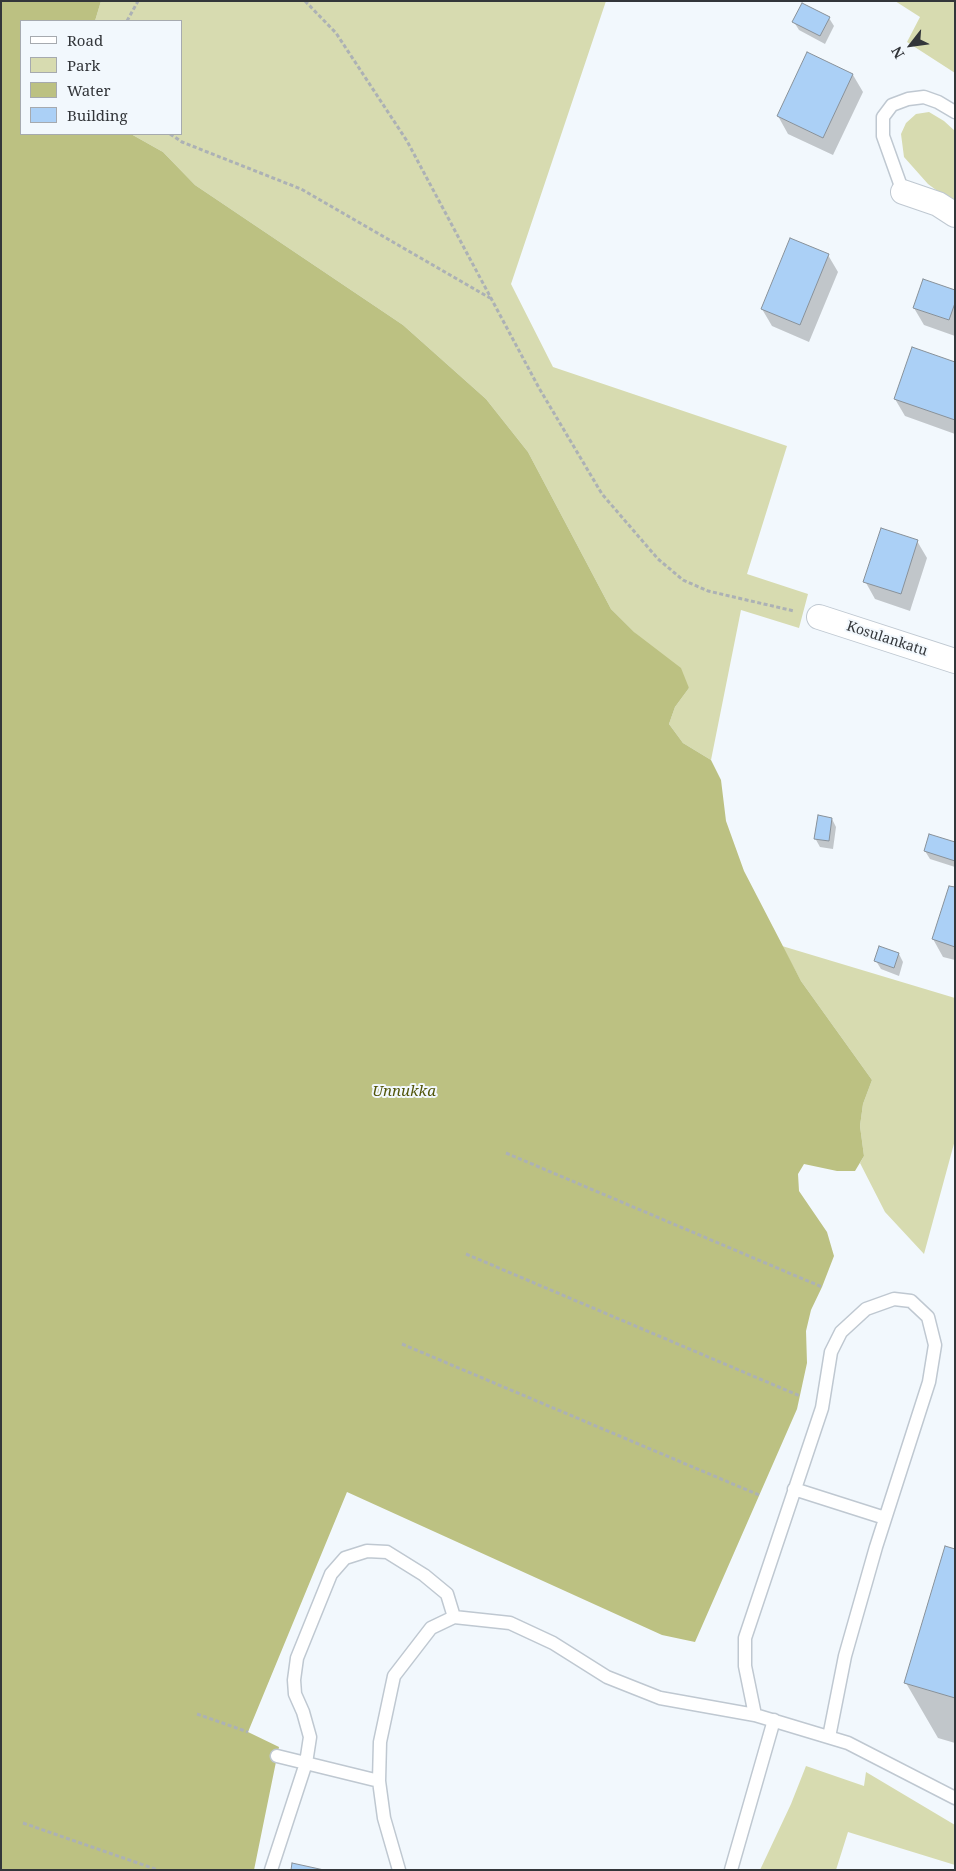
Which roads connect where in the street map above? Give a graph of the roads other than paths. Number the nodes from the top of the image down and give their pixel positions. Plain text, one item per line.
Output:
1 (955, 112) edge
2 (903, 192) joint
3 (955, 216) edge
4 (819, 617) road end
5 (955, 661) edge
6 (794, 1489) junction
7 (885, 1518) junction
8 (454, 1617) junction
9 (756, 1715) junction
10 (774, 1720) junction
11 (829, 1737) junction
12 (277, 1756) dead end
13 (306, 1763) junction
14 (378, 1781) junction
15 (953, 1793) edge
16 (271, 1870) edge
17 (399, 1870) edge
18 (731, 1870) edge

1 - 2 lane
2 - 3 street
4 - 5 street, Kosulankatu
6 - 7 lane
6 - 7 lane
6 - 9 lane
7 - 11 lane
8 - 9 lane
8 - 13 lane
8 - 14 lane
9 - 10 lane
10 - 11 lane
10 - 18 lane
11 - 15 lane
12 - 13 lane
13 - 14 lane
13 - 16 lane
14 - 17 lane

